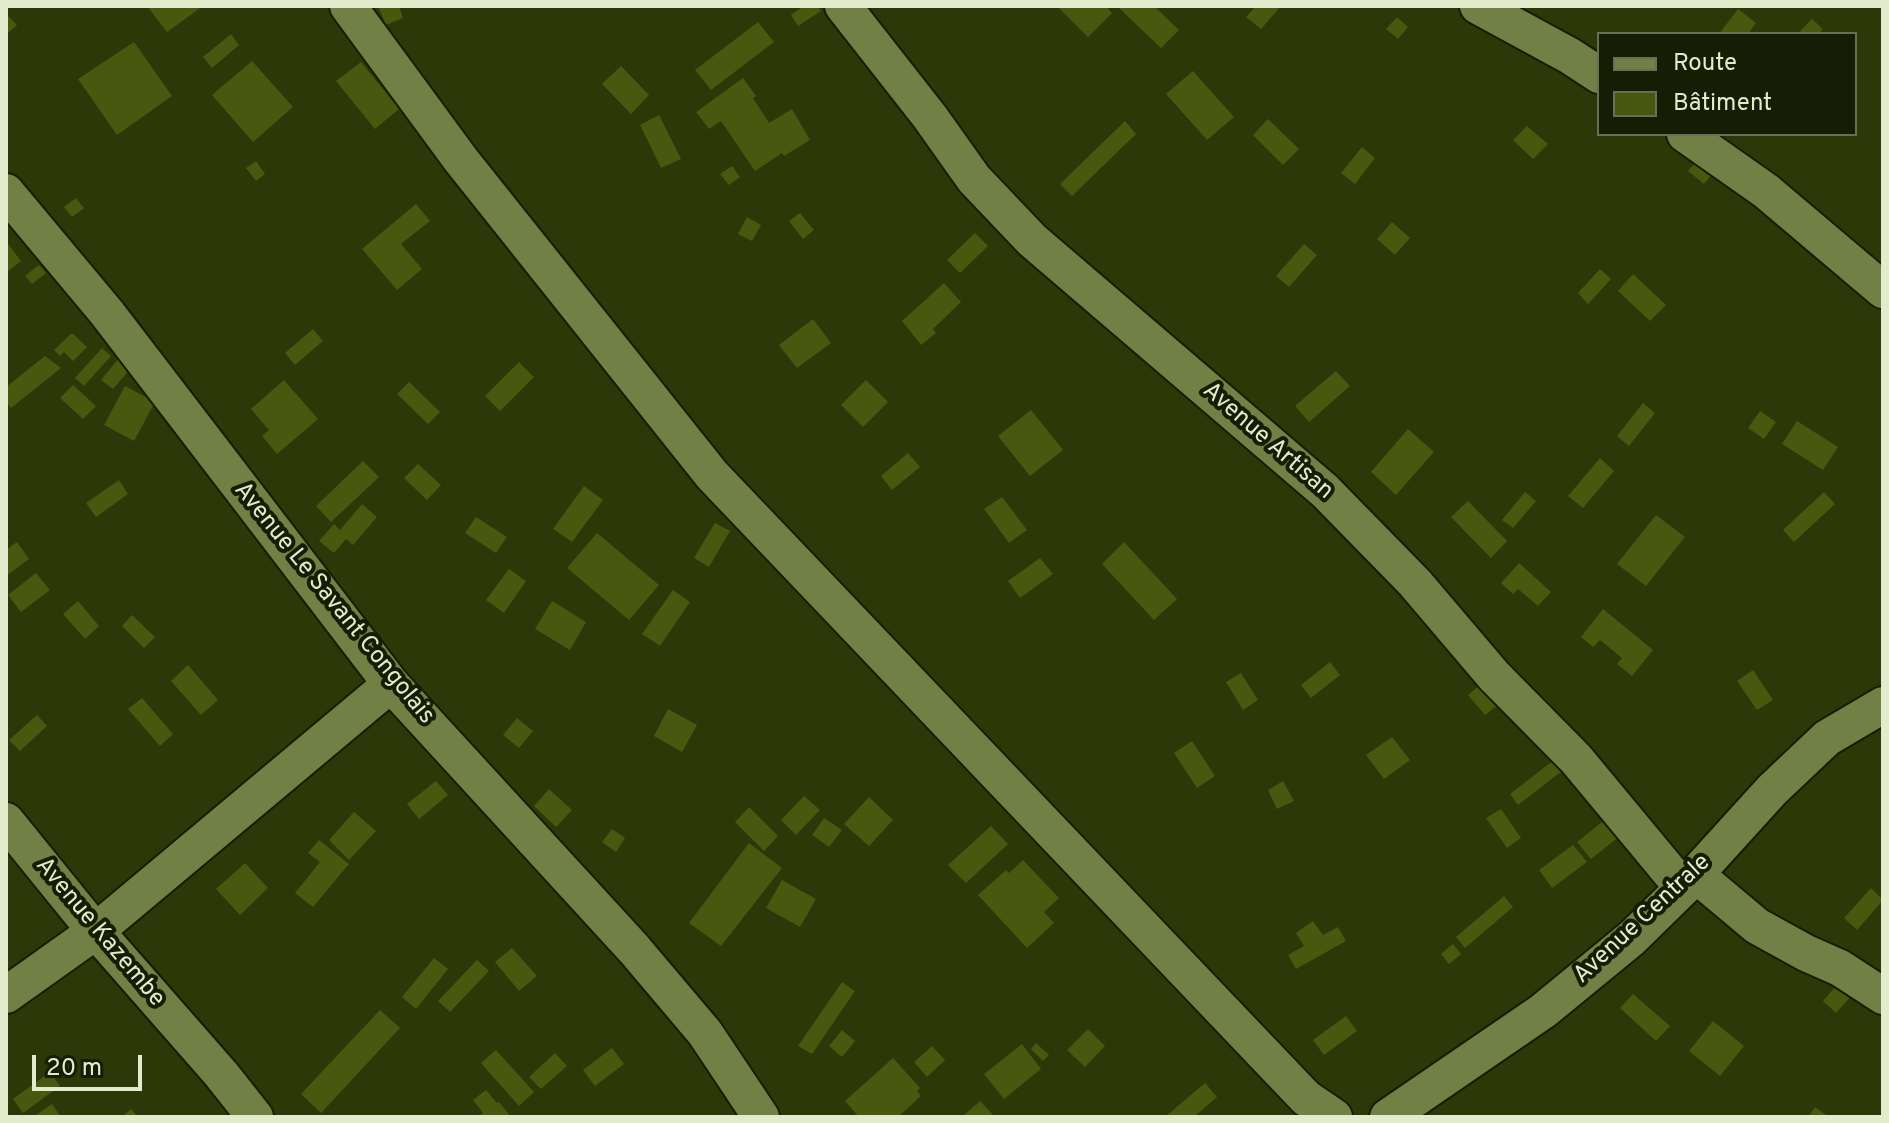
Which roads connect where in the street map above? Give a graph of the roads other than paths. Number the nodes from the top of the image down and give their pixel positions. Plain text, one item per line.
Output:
1 (348, 6) edge
2 (843, 6) edge
3 (1478, 6) edge
4 (1597, 74) edge
5 (1688, 136) edge
6 (6, 192) edge
7 (1883, 290) edge
8 (391, 684) junction
9 (1883, 705) edge
10 (6, 821) edge
11 (1689, 881) junction
12 (96, 931) junction
13 (6, 995) edge
14 (1883, 996) edge
15 (255, 1117) edge
16 (761, 1117) edge
17 (1334, 1117) edge
18 (1388, 1117) edge

1 - 17 street
2 - 11 street, Avenue Artisan
3 - 4 street
5 - 7 street
6 - 8 street, Avenue Le Savant Congolais
8 - 12 street
8 - 16 street, Avenue Le Savant Congolais
9 - 11 street, Avenue Centrale
10 - 12 street, Avenue Kazembe
11 - 14 street, Avenue Artisan
11 - 18 street, Avenue Centrale
12 - 13 street
12 - 15 street, Avenue Kazembe

